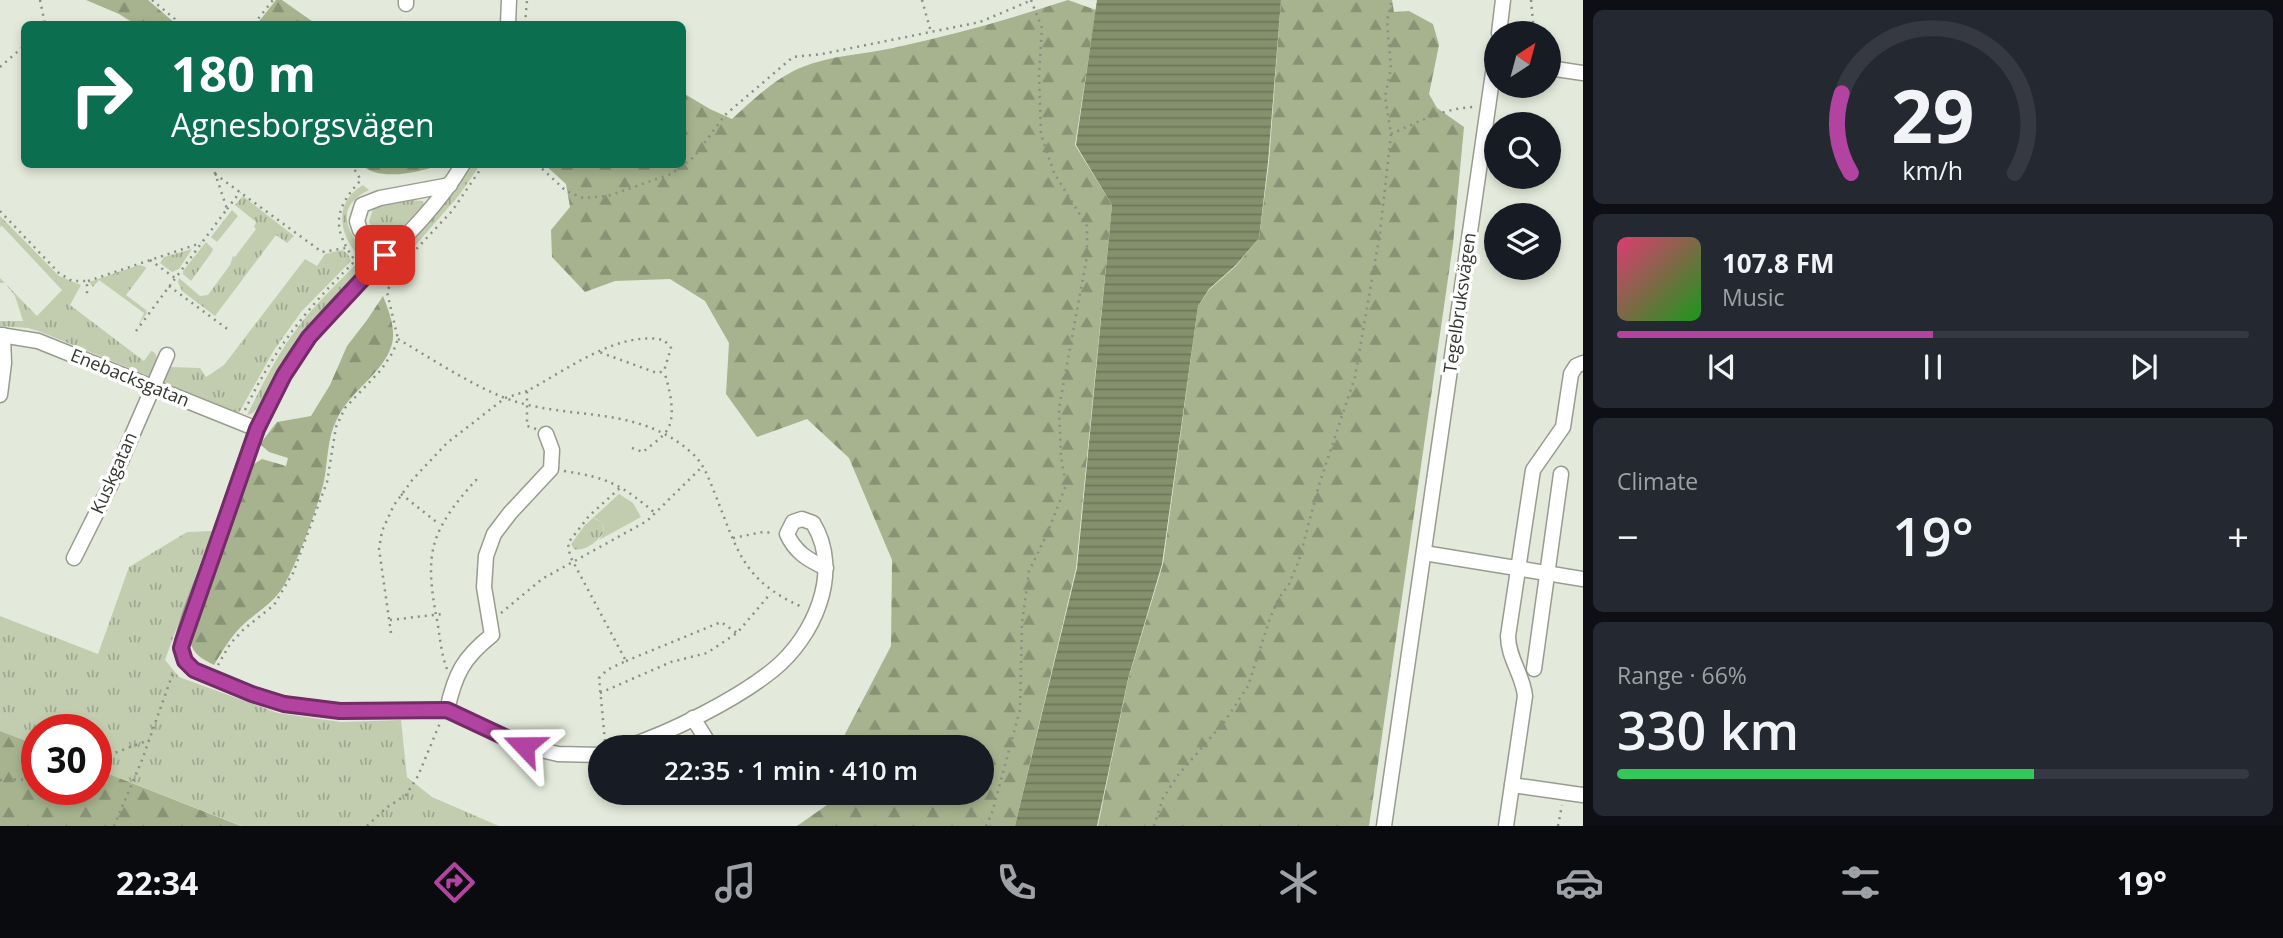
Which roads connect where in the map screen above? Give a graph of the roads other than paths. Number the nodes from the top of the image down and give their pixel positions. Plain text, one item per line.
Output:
1 (509, 0) edge
2 (1503, 0) edge
3 (508, 21) edge
4 (1500, 21) edge
5 (1561, 70) edge
6 (1583, 73) edge
7 (1490, 98) edge
8 (460, 168) edge
9 (450, 184) junction
10 (385, 255) junction
11 (1, 335) edge
12 (167, 355) dead end
13 (1583, 363) edge
14 (152, 388) junction
15 (0, 395) edge
16 (257, 429) junction
17 (546, 434) road end
18 (1561, 474) dead end
19 (1424, 553) junction
20 (74, 558) dead end
21 (826, 568) junction
22 (1518, 568) junction
23 (1547, 573) junction
24 (1583, 579) edge
25 (1534, 669) dead end
26 (447, 710) junction
27 (693, 718) junction
28 (654, 735) edge
29 (704, 735) edge
30 (588, 755) edge
31 (1512, 785) junction
32 (1583, 795) edge
33 (1384, 826) edge
34 (1506, 826) edge

1 - 3 street
2 - 4 street
5 - 6 street
7 - 19 street, Tegelbruksvägen
8 - 9 street
9 - 10 street
9 - 10 street
10 - 16 street
11 - 14 street, Enebacksgatan
11 - 15 street
12 - 14 street, Kuskgatan
13 - 22 street
14 - 16 street, Enebacksgatan
14 - 20 street, Kuskgatan
16 - 26 street
17 - 26 street
18 - 23 street
19 - 22 street
19 - 33 street, Tegelbruksvägen
21 - 21 street
21 - 27 street
22 - 23 street
22 - 31 street
23 - 24 street
23 - 25 street
26 - 30 street
27 - 28 street
27 - 29 street
31 - 32 street
31 - 34 street

